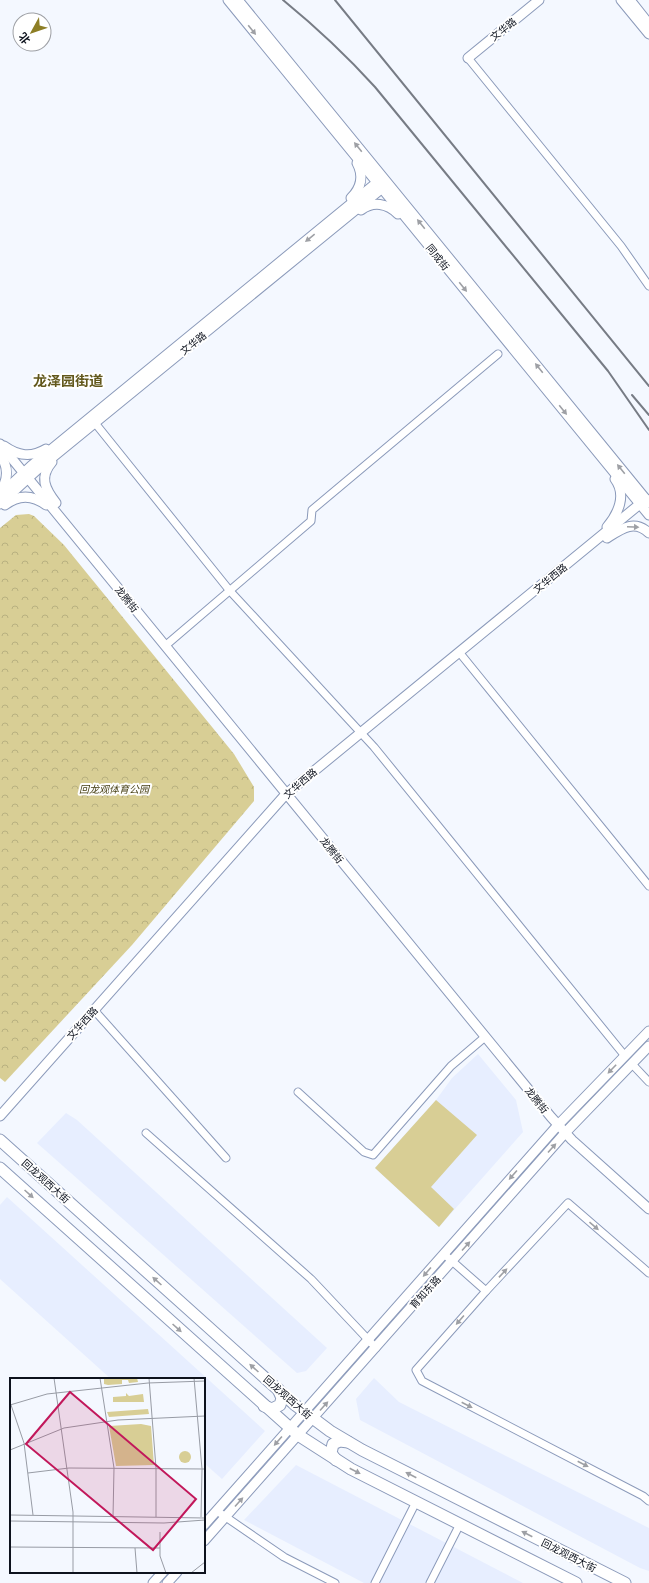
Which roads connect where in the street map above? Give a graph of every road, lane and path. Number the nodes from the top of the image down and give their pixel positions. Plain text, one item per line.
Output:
1 (228, 0) edge
2 (238, 0) edge
3 (539, 0) edge
4 (621, 0) edge
5 (630, 0) edge
6 (649, 24) edge
7 (649, 34) edge
8 (468, 58) joint
9 (320, 112) junction
10 (382, 183) junction
11 (325, 225) junction
12 (308, 249) junction
13 (438, 257) junction
14 (649, 286) edge
15 (498, 354) dead end
16 (93, 420) junction
17 (577, 426) junction
18 (0, 443) edge
19 (0, 455) edge
20 (25, 475) junction
21 (0, 494) edge
22 (645, 502) edge
23 (0, 504) edge
24 (0, 510) edge
25 (649, 515) edge
26 (68, 527) junction
27 (649, 533) edge
28 (80, 542) junction
29 (592, 543) junction
30 (575, 557) junction
31 (230, 591) junction
32 (165, 646) junction
33 (459, 652) junction
34 (361, 732) junction
35 (286, 794) junction
36 (649, 886) edge
37 (94, 1010) junction
38 (649, 1031) edge
39 (485, 1037) junction
40 (649, 1046) edge
41 (625, 1056) junction
42 (632, 1064) junction
43 (649, 1082) edge
44 (298, 1092) dead end
45 (0, 1116) edge
46 (558, 1125) junction
47 (146, 1133) dead end
48 (565, 1133) junction
49 (0, 1140) edge
50 (226, 1158) dead end
51 (0, 1168) edge
52 (649, 1209) edge
53 (444, 1254) junction
54 (452, 1261) junction
55 (649, 1273) edge
56 (486, 1291) junction
57 (368, 1340) junction
58 (376, 1348) junction
59 (278, 1389) junction
60 (264, 1406) junction
61 (309, 1415) junction
62 (294, 1432) junction
63 (348, 1442) junction
64 (336, 1460) junction
65 (649, 1501) edge
66 (416, 1502) junction
67 (217, 1510) junction
68 (226, 1517) junction
69 (205, 1524) edge
70 (460, 1524) junction
71 (205, 1540) edge
72 (162, 1573) edge
73 (176, 1573) edge
74 (623, 1582) edge
75 (153, 1583) edge
76 (167, 1583) edge
77 (335, 1583) edge
78 (375, 1583) edge
79 (430, 1583) edge
80 (576, 1583) edge

1 -> 9 street, 同成街
10 -> 2 street, 同成街
3 - 8 street, 文华路
4 - 7 street
5 - 6 street
8 - 14 street
9 - 10 street, 同成街
9 - 11 street
10 - 11 street, 文华路
10 - 12 street, 文华路
10 - 13 street, 同成街
22 -> 10 street, 同成街
11 -> 16 street, 文华路
12 - 13 street
12 - 16 street, 文华路
13 -> 17 street, 同成街
15 - 31 street
16 - 18 street
16 - 20 street, 文华路
16 - 28 street
16 - 31 street
17 - 22 street, 同成街
17 - 29 street
18 - 20 street, 龙腾街
19 - 21 street
20 - 21 street, 文华路
20 - 23 street, 文华路
20 - 26 street, 龙腾街
22 - 25 street, 同成街
22 - 29 street, 文华西路
24 - 26 street
26 - 28 street, 龙腾街
30 -> 27 street
28 - 32 street, 龙腾街
29 - 30 street, 文华西路
30 - 33 street, 文华西路
31 - 32 street
31 - 34 street
32 - 35 street, 龙腾街
33 - 34 street, 文华西路
33 - 36 street
34 - 35 street, 文华西路
34 - 41 street
35 - 37 street, 文华西路
35 - 39 street, 龙腾街
37 - 45 street, 文华西路
37 - 50 street
38 - 41 street, 育知东路
39 - 44 street
39 - 46 street, 龙腾街
40 - 42 street, 育知东路
41 -> 46 street, 育知东路
42 - 43 street
42 - 48 street, 育知东路
46 - 48 street, 龙腾街
46 -> 53 street, 育知东路
47 - 57 street
48 - 52 street, 龙腾街
54 -> 48 street, 育知东路
59 -> 49 main road, 回龙观西大街
51 -> 60 main road, 回龙观西大街
53 - 54 street
53 -> 57 street, 育知东路
54 - 56 street
54 - 58 street, 育知东路
56 -> 55 street
56 -> 65 street
57 - 58 street
57 - 61 street, 育知东路
61 -> 58 street, 育知东路
59 - 60 main road
59 - 61 main road, 回龙观西大街
60 - 62 main road, 回龙观西大街
61 - 62 street, 育知东路
61 - 63 main road, 回龙观西大街
62 - 64 main road, 回龙观西大街
62 -> 67 street, 育知东路
68 -> 62 street, 育知东路
63 - 64 main road
74 -> 63 main road, 回龙观西大街
64 -> 66 main road, 回龙观西大街
66 - 70 main road, 回龙观西大街
66 - 78 street
67 - 68 street
67 - 69 street, 育知东路
68 - 71 street, 育知东路
68 - 77 street
70 - 79 street
70 - 80 main road, 回龙观西大街
72 - 75 street
73 - 76 street

